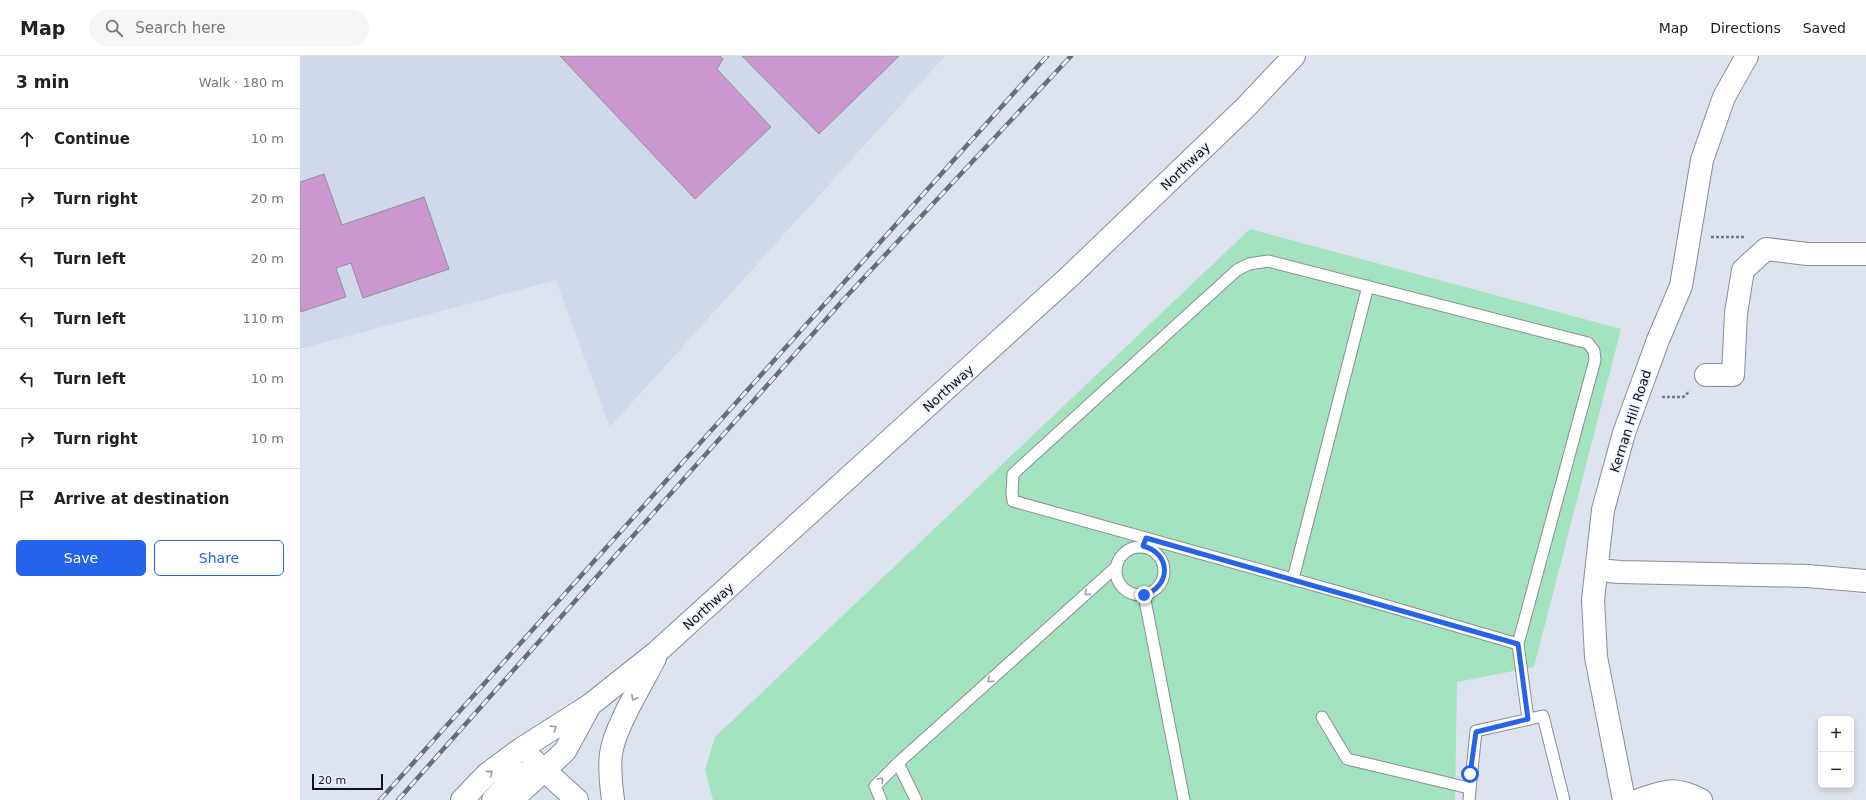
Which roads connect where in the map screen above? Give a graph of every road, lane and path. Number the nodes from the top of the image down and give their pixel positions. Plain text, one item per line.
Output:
1 (1294, 56) edge
2 (1747, 56) edge
3 (1690, 236) junction
4 (1766, 249) junction
5 (1866, 254) edge
6 (1368, 286) junction
7 (1706, 375) joint
8 (1638, 396) junction
9 (1144, 542) junction
10 (1116, 567) junction
11 (1597, 570) junction
12 (1292, 579) junction
13 (1866, 581) edge
14 (1144, 595) junction
15 (1518, 644) junction
16 (658, 651) junction
17 (590, 706) junction
18 (1322, 717) dead end
19 (1528, 719) junction
20 (521, 749) junction
21 (898, 763) junction
22 (544, 769) junction
23 (1470, 788) junction
24 (462, 800) edge
25 (493, 800) edge
26 (512, 800) edge
27 (576, 800) edge
28 (613, 800) edge
29 (882, 800) edge
30 (916, 800) edge
31 (1184, 800) edge
32 (1469, 800) edge
33 (1564, 800) edge
34 (1624, 800) edge
35 (1639, 800) edge
36 (1701, 800) edge

1 - 16 main road, Northway
2 - 3 main road, Kernan Hill Road
3 - 4 path
3 - 8 main road, Kernan Hill Road
4 - 5 main road
4 - 7 main road
6 - 9 lane
6 - 12 lane
6 - 15 lane
7 - 8 path
8 - 11 main road, Kernan Hill Road
9 - 10 lane
9 - 12 lane
9 - 14 lane
10 - 14 lane
10 -> 21 lane
11 - 13 main road
11 - 34 main road, Kernan Hill Road
12 - 15 lane
14 - 31 lane
15 - 19 lane
16 - 17 main road, Northway
16 -> 28 main road
20 -> 17 main road, Northway
17 - 22 main road, Northway
18 - 23 lane
19 - 23 lane
19 - 33 lane
20 - 22 main road
24 -> 20 main road, Northway
29 -> 21 lane
21 - 30 lane
22 - 25 main road
22 - 26 main road, Northway
22 - 27 main road
23 - 32 lane
35 - 36 main road

